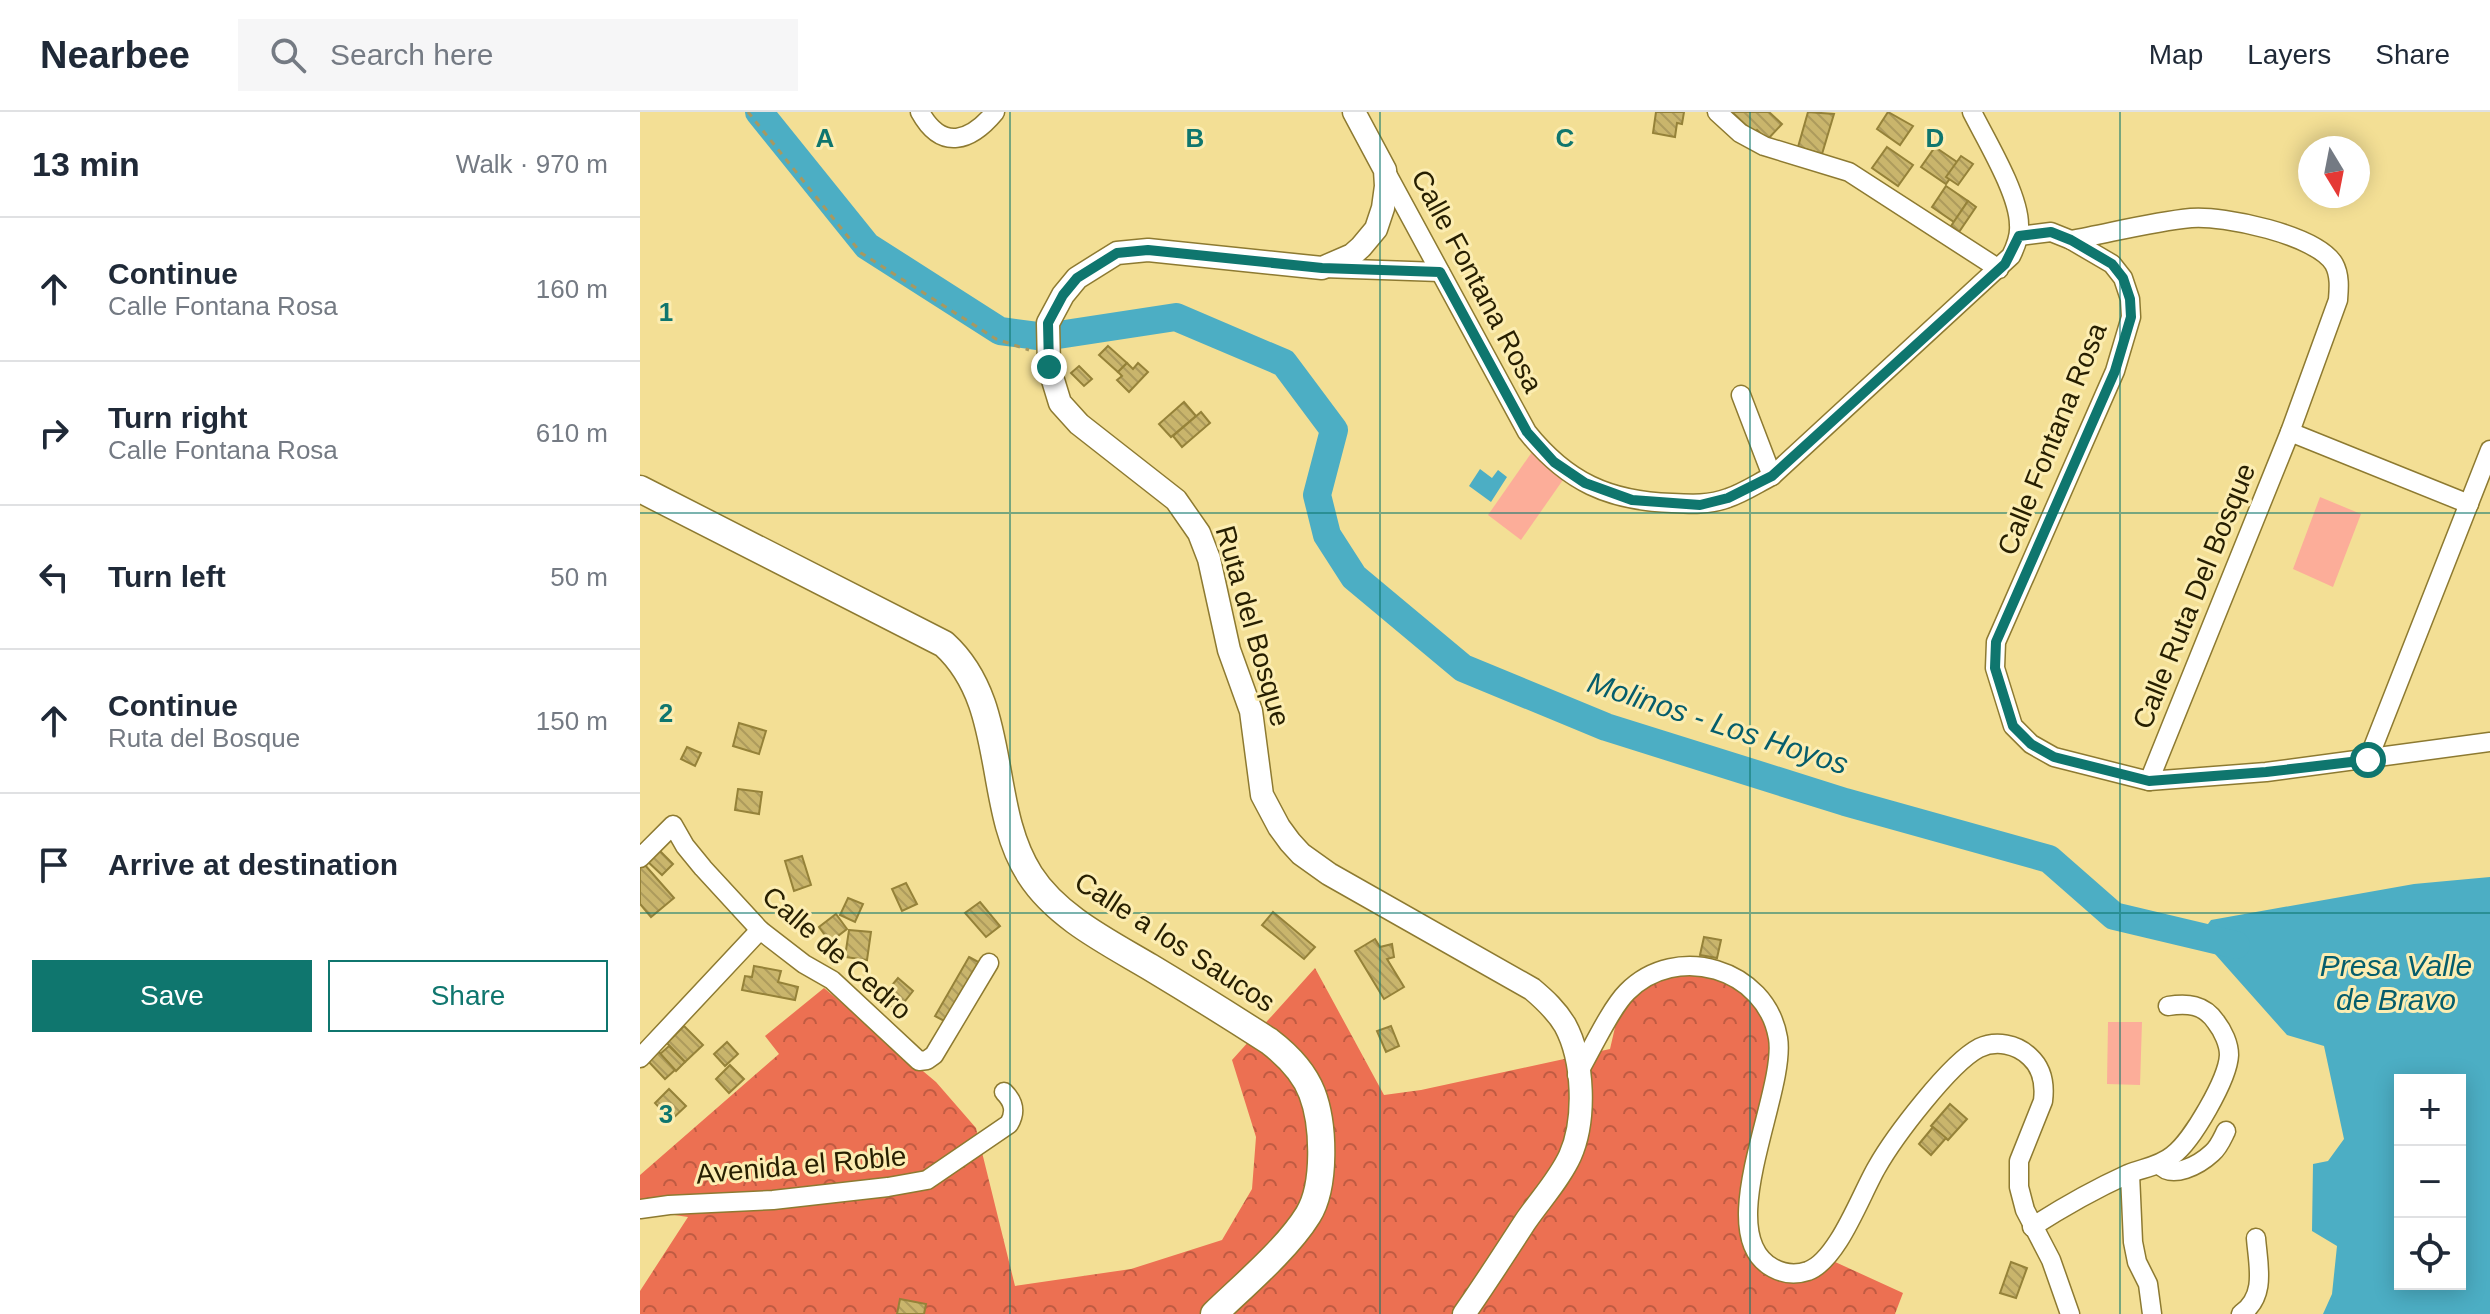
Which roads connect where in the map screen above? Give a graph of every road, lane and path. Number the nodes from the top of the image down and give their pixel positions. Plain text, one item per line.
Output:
1 (748, 112) edge
2 (920, 112) edge
3 (995, 112) edge
4 (1354, 112) edge
5 (1717, 112) edge
6 (1972, 112) edge
7 (1385, 170) junction
8 (2019, 236) junction
9 (2071, 240) junction
10 (1322, 268) junction
11 (1999, 269) junction
12 (1440, 272) junction
13 (1046, 341) junction
14 (1741, 395) dead end
15 (2290, 432) junction
16 (2490, 450) edge
17 (1772, 476) junction
18 (640, 489) edge
19 (2469, 504) junction
20 (2490, 742) edge
21 (2368, 760) junction
22 (2149, 781) junction
23 (640, 858) edge
24 (760, 930) junction
25 (989, 963) dead end
26 (2168, 1006) dead end
27 (640, 1058) edge
28 (1577, 1075) junction
29 (1004, 1092) dead end
30 (2226, 1131) dead end
31 (2159, 1164) junction
32 (2130, 1174) junction
33 (640, 1209) edge
34 (2032, 1227) junction
35 (2256, 1238) dead end
36 (1214, 1314) edge
37 (1464, 1314) edge
38 (2070, 1314) edge
39 (2152, 1314) edge
40 (2241, 1314) edge

1 - 13 path
2 - 3 street
4 - 7 street
5 - 11 street
6 - 8 street
7 - 10 street
7 - 12 street, Calle Fontana Rosa
8 - 9 street, Calle Fontana Rosa
8 - 11 street, Calle Fontana Rosa
9 - 15 street, Calle Ruta Del Bosque
9 - 22 street, Calle Fontana Rosa
10 - 12 street
10 - 13 street
11 - 17 street, Calle Fontana Rosa
12 - 17 street, Calle Fontana Rosa
13 - 28 street, Ruta del Bosque
14 - 17 street
15 - 19 street
15 - 22 street, Calle Ruta Del Bosque
16 - 19 street
18 - 36 main road, Calle a los Saucos
19 - 21 street
20 - 21 street, Calle Fontana Rosa
21 - 22 street, Calle Fontana Rosa
23 - 24 street, Calle de Cedro
24 - 25 street, Calle de Cedro
24 - 27 street
26 - 31 street
28 - 34 street
28 - 37 street, Ruta del Bosque
29 - 33 street, Avenida el Roble
30 - 31 street
31 - 32 street
32 - 34 street
32 - 39 street
34 - 38 street
35 - 40 street

